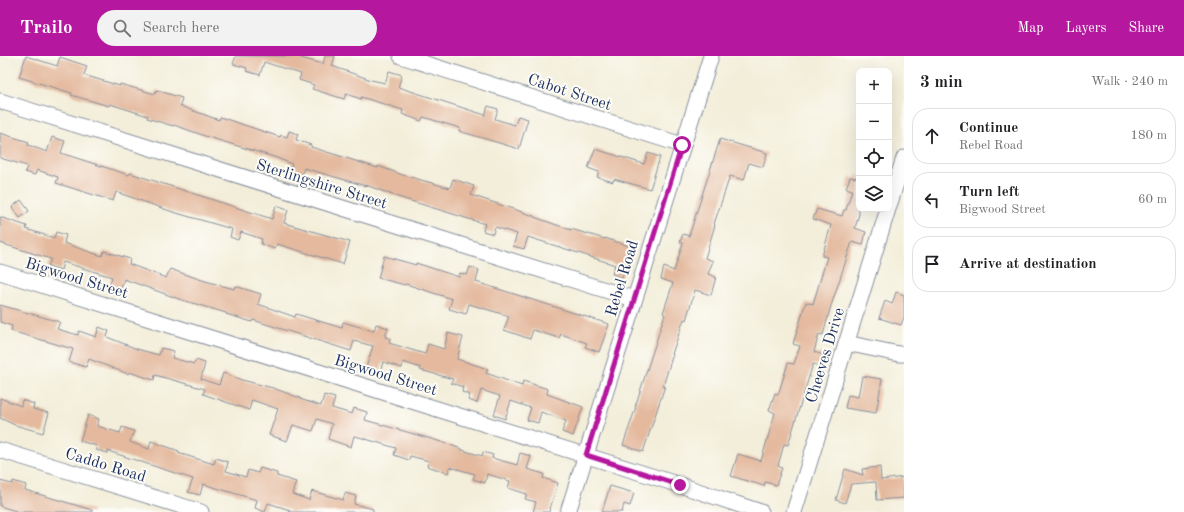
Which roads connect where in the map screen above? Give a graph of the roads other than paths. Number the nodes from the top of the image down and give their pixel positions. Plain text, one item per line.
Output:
1 (401, 56) edge
2 (711, 56) edge
3 (0, 101) edge
4 (682, 145) junction
5 (904, 160) edge
6 (892, 198) edge
7 (888, 212) edge
8 (0, 272) edge
9 (634, 299) junction
10 (846, 343) junction
11 (904, 354) edge
12 (0, 450) edge
13 (586, 455) junction
14 (201, 512) edge
15 (568, 512) edge
16 (760, 512) edge
17 (794, 512) edge

1 - 4 street, Cabot Street
2 - 4 street, Rebel Road
3 - 9 street, Sterlingshire Street
4 - 9 street, Rebel Road
5 - 6 street, Cheeves Drive
7 - 10 street, Cheeves Drive
8 - 13 street, Bigwood Street
9 - 13 street, Rebel Road
10 - 11 street
10 - 17 street, Cheeves Drive
12 - 14 street, Caddo Road
13 - 15 street, Rebel Road
13 - 16 street, Bigwood Street

